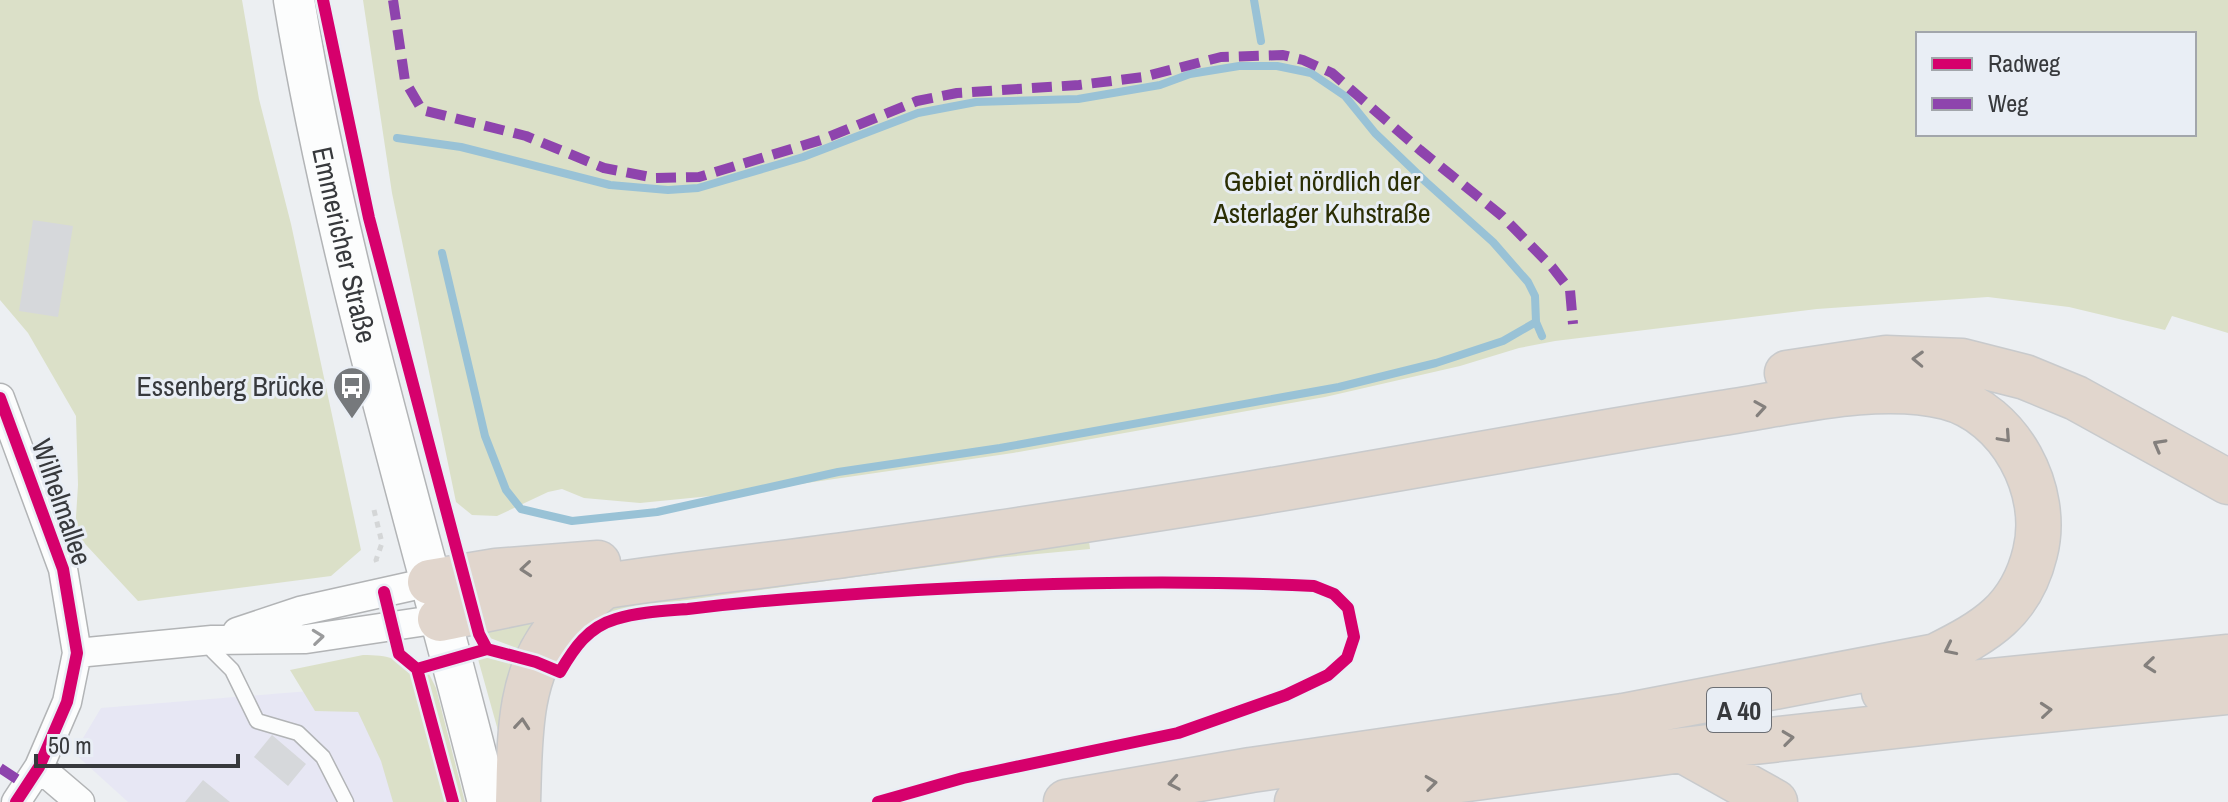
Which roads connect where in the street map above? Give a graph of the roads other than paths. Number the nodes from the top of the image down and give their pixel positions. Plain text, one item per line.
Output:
1 (294, 0) edge
2 (0, 398) edge
3 (2228, 482) edge
4 (604, 586) junction
5 (435, 600) junction
6 (212, 640) junction
7 (77, 653) junction
8 (2228, 657) edge
9 (2228, 692) edge
10 (1682, 750) junction
11 (39, 767) junction
12 (1251, 770) junction
13 (16, 802) edge
14 (80, 802) edge
15 (346, 802) edge
16 (488, 802) edge
17 (518, 802) edge
18 (1066, 802) edge
19 (1297, 802) edge
20 (1775, 802) edge

1 - 5 main road, Emmericher Straße
2 - 7 street, Wilhelmallee
3 -> 5 highway
4 - 5 highway
4 -> 12 highway
17 -> 4 highway
6 -> 5 street
5 - 6 street
5 - 16 main road, Emmericher Straße
6 - 7 street
6 - 15 lane
7 - 11 street, Wilhelmallee
8 -> 12 highway, A 40
10 -> 9 highway, A 40
19 -> 10 highway, A 40
10 - 20 highway
11 - 13 street, Wilhelmallee
11 - 14 street
12 -> 18 highway, A 40

